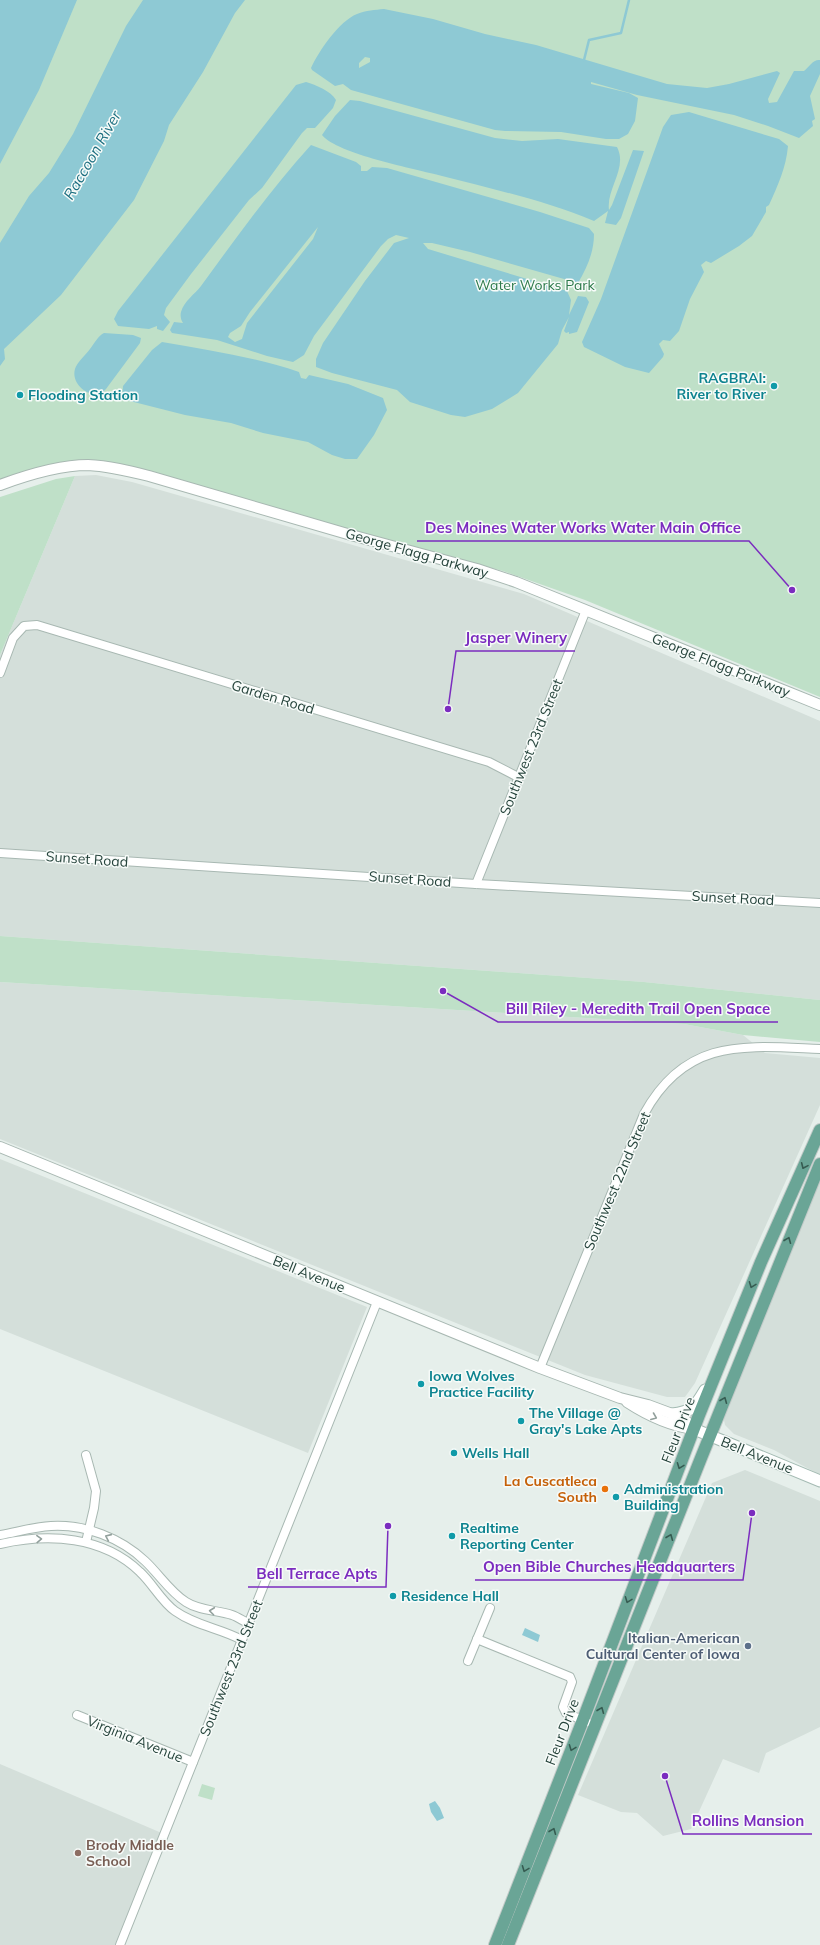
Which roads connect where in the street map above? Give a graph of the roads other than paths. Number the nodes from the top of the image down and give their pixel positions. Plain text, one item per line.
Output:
1 (0, 485) edge
2 (586, 610) junction
3 (0, 672) edge
4 (820, 705) edge
5 (518, 777) junction
6 (0, 853) edge
7 (476, 884) junction
8 (820, 903) edge
9 (820, 1049) edge
10 (820, 1130) edge
11 (0, 1147) edge
12 (820, 1164) edge
13 (377, 1302) junction
14 (720, 1364) junction
15 (540, 1368) junction
16 (620, 1398) junction
17 (672, 1414) junction
18 (694, 1429) junction
19 (710, 1436) junction
20 (86, 1455) dead end
21 (820, 1481) edge
22 (88, 1530) junction
23 (0, 1535) edge
24 (86, 1542) junction
25 (0, 1544) edge
26 (166, 1584) junction
27 (157, 1592) junction
28 (490, 1608) dead end
29 (248, 1623) junction
30 (477, 1639) junction
31 (242, 1640) junction
32 (468, 1661) dead end
33 (77, 1715) dead end
34 (583, 1721) junction
35 (595, 1725) junction
36 (193, 1762) junction
37 (121, 1945) edge
38 (495, 1945) edge
39 (508, 1945) edge

1 - 2 street, George Flagg Parkway
2 - 4 street, George Flagg Parkway
2 - 5 street, Southwest 23rd Street
3 - 5 street, Garden Road
5 - 7 street, Southwest 23rd Street
6 - 7 street, Sunset Road
7 - 8 street, Sunset Road
9 - 15 street, Southwest 22nd Street
10 -> 14 main road, Fleur Drive
11 - 13 street, Bell Avenue
19 -> 12 main road, Fleur Drive
13 - 15 street, Bell Avenue
13 - 29 street, Southwest 23rd Street
14 - 17 main road
14 - 18 main road, Fleur Drive
15 - 16 street, Bell Avenue
16 - 17 street, Bell Avenue
16 -> 18 street, Bell Avenue
17 - 18 street, Bell Avenue
18 - 19 main road, Bell Avenue
18 -> 34 main road, Fleur Drive
19 - 21 main road, Bell Avenue
35 -> 19 main road, Fleur Drive
20 - 22 street
22 - 23 street
22 - 24 street
26 -> 22 street
25 -> 24 street
24 - 27 street
26 - 27 street
29 -> 26 street
27 - 31 street
28 - 30 street
29 - 31 street, Southwest 23rd Street
30 - 32 street
30 - 34 street
31 - 36 street, Southwest 23rd Street
33 - 36 street, Virginia Avenue
34 - 35 street
34 -> 38 main road, Fleur Drive
39 -> 35 main road, Fleur Drive
36 - 37 street, Southwest 23rd Street

